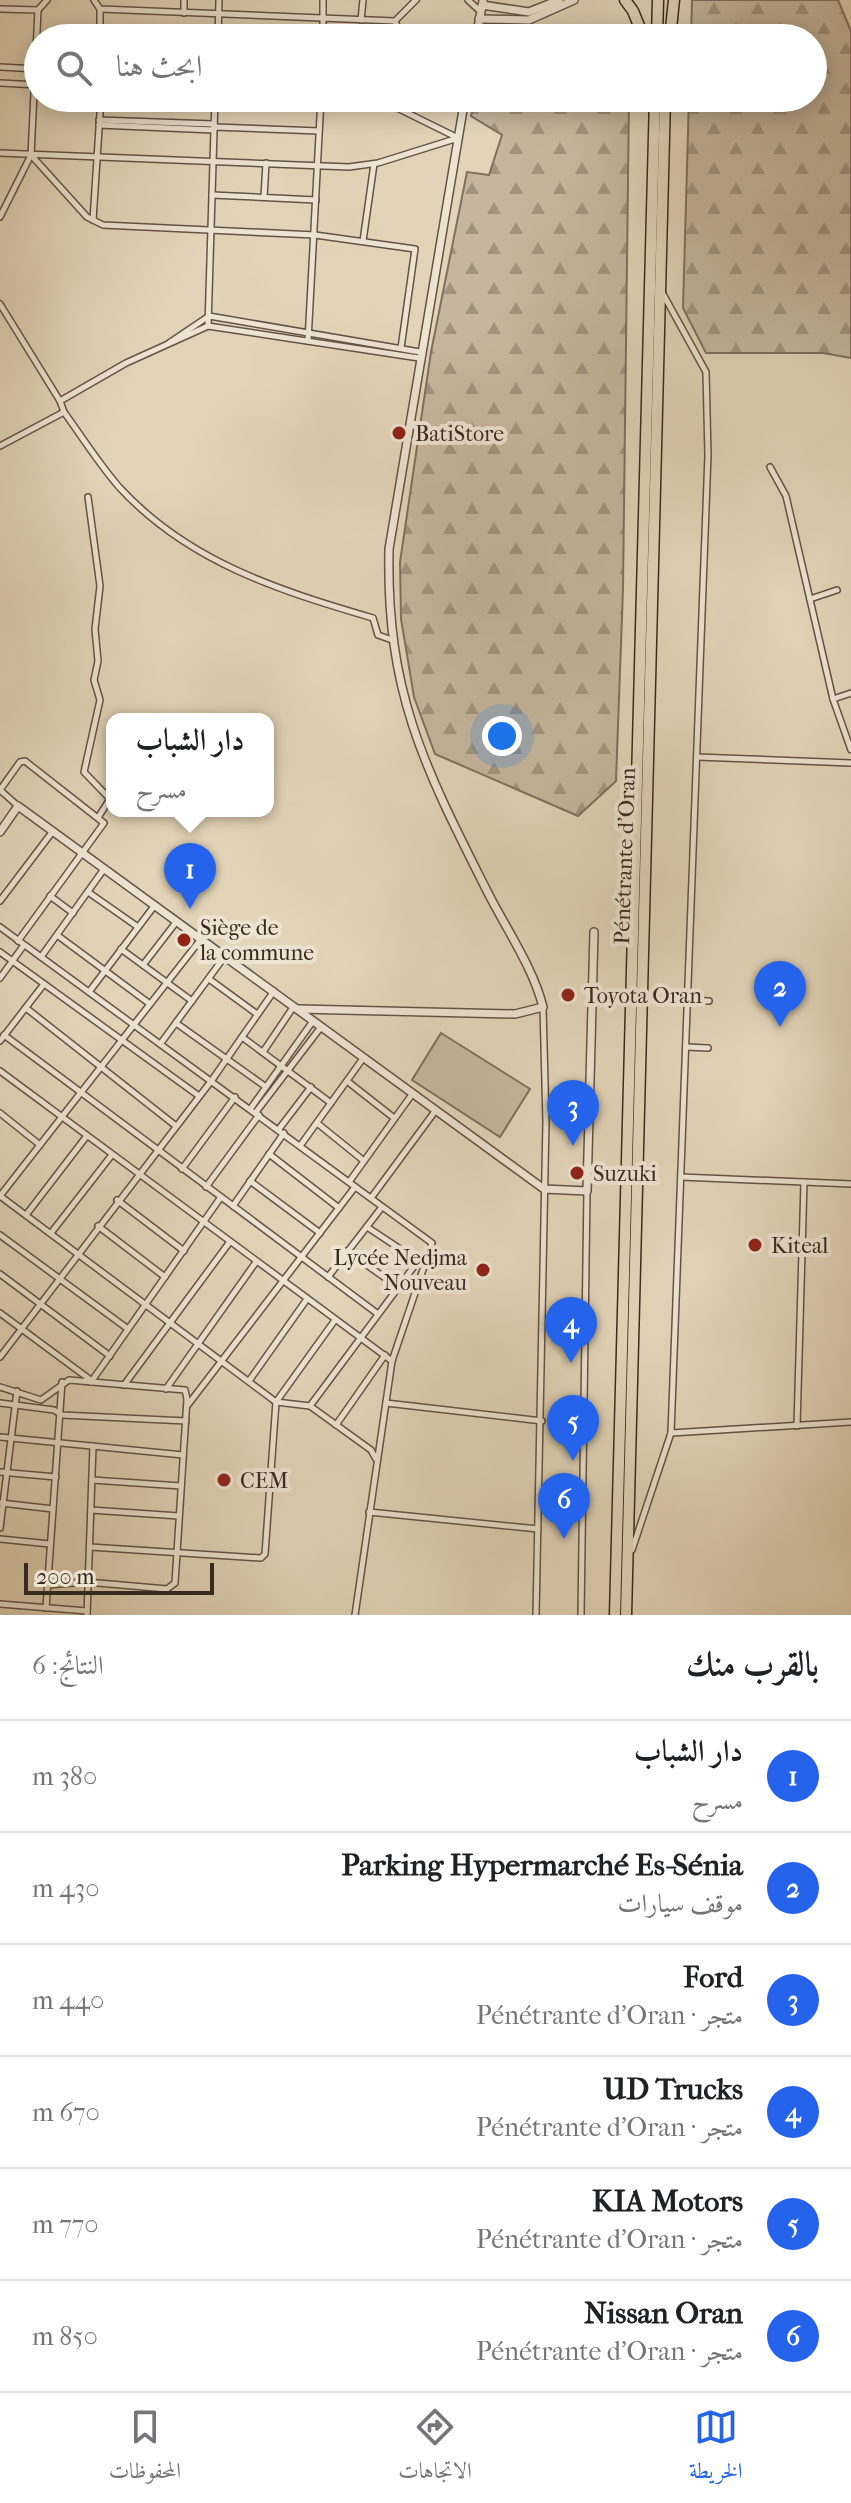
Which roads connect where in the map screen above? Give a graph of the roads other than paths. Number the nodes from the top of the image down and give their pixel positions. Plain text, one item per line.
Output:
1 (47, 0) edge
2 (94, 0) edge
3 (184, 0) edge
4 (219, 0) edge
5 (323, 0) edge
6 (363, 0) edge
7 (416, 0) edge
8 (468, 0) edge
9 (559, 0) edge
10 (574, 0) edge
11 (625, 0) edge
12 (658, 0) edge
13 (671, 0) edge
14 (0, 9) edge
15 (100, 9) junction
16 (481, 9) edge
17 (38, 10) junction
18 (545, 12) junction
19 (184, 13) junction
20 (218, 14) junction
21 (323, 19) junction
22 (361, 20) junction
23 (395, 21) junction
24 (38, 24) edge
25 (100, 24) edge
26 (218, 24) edge
27 (323, 24) edge
28 (396, 24) edge
29 (638, 24) edge
30 (657, 24) edge
31 (670, 24) edge
32 (0, 67) edge
33 (24, 68) edge
34 (0, 83) edge
35 (24, 84) edge
36 (35, 112) edge
37 (100, 112) edge
38 (215, 112) edge
39 (320, 112) edge
40 (408, 112) edge
41 (463, 112) edge
42 (655, 112) edge
43 (665, 112) edge
44 (99, 122) junction
45 (214, 127) junction
46 (319, 131) junction
47 (458, 138) junction
48 (0, 153) edge
49 (31, 155) junction
50 (96, 157) junction
51 (213, 161) junction
52 (266, 163) junction
53 (374, 164) junction
54 (317, 165) junction
55 (212, 195) junction
56 (264, 197) junction
57 (316, 200) junction
58 (0, 217) edge
59 (93, 221) junction
60 (212, 230) junction
61 (315, 235) junction
62 (363, 241) junction
63 (660, 287) junction
64 (0, 304) edge
65 (209, 316) junction
66 (208, 326) junction
67 (309, 332) junction
68 (308, 341) junction
69 (167, 345) junction
70 (401, 348) junction
71 (420, 355) junction
72 (60, 401) junction
73 (64, 412) junction
74 (0, 446) edge
75 (770, 467) dead end
76 (88, 497) dead end
77 (837, 590) dead end
78 (810, 599) junction
79 (392, 640) junction
80 (851, 693) edge
81 (833, 699) junction
82 (851, 750) edge
83 (697, 757) junction
84 (851, 763) edge
85 (106, 795) edge
86 (106, 805) edge
87 (18, 806) junction
88 (99, 816) junction
89 (53, 831) junction
90 (0, 832) edge
91 (82, 852) junction
92 (105, 868) junction
93 (88, 892) junction
94 (50, 896) junction
95 (0, 901) edge
96 (155, 905) junction
97 (73, 913) junction
98 (177, 921) junction
99 (0, 927) edge
100 (138, 927) junction
101 (594, 932) dead end
102 (57, 935) junction
103 (202, 938) junction
104 (21, 943) junction
105 (121, 949) junction
106 (0, 952) edge
107 (225, 955) junction
108 (41, 957) junction
109 (12, 961) junction
110 (143, 965) junction
111 (105, 970) junction
112 (0, 978) edge
113 (209, 979) junction
114 (167, 982) junction
115 (44, 984) junction
116 (274, 991) junction
117 (89, 992) junction
118 (688, 1000) junction
119 (192, 1001) junction
120 (709, 1001) dead end
121 (150, 1004) junction
122 (297, 1007) junction
123 (543, 1007) junction
124 (26, 1008) junction
125 (257, 1014) junction
126 (314, 1020) junction
127 (176, 1023) junction
128 (134, 1024) junction
129 (322, 1026) junction
130 (242, 1037) junction
131 (2, 1038) edge
132 (121, 1041) junction
133 (161, 1043) junction
134 (686, 1047) junction
135 (708, 1048) dead end
136 (263, 1052) junction
137 (364, 1057) junction
138 (227, 1059) junction
139 (282, 1065) junction
140 (101, 1067) junction
141 (288, 1070) junction
142 (0, 1071) edge
143 (212, 1080) junction
144 (347, 1081) junction
145 (266, 1087) junction
146 (311, 1087) junction
147 (80, 1093) junction
148 (413, 1093) junction
149 (199, 1096) junction
150 (235, 1097) junction
151 (331, 1103) junction
152 (436, 1110) junction
153 (255, 1112) junction
154 (0, 1113) edge
155 (61, 1118) junction
156 (394, 1118) junction
157 (317, 1123) junction
158 (176, 1126) junction
159 (281, 1131) junction
160 (86, 1137) junction
161 (40, 1145) junction
162 (300, 1146) junction
163 (157, 1150) junction
164 (269, 1154) junction
165 (111, 1156) junction
166 (364, 1161) junction
167 (182, 1169) junction
168 (137, 1175) junction
169 (681, 1177) junction
170 (250, 1181) junction
171 (349, 1182) junction
172 (804, 1182) junction
173 (851, 1184) edge
174 (206, 1187) junction
175 (355, 1187) junction
176 (544, 1189) junction
177 (587, 1191) junction
178 (0, 1196) edge
179 (221, 1197) junction
180 (371, 1198) junction
181 (117, 1200) junction
182 (233, 1206) junction
183 (382, 1207) junction
184 (339, 1208) junction
185 (26, 1215) junction
186 (204, 1225) junction
187 (98, 1226) junction
188 (367, 1226) junction
189 (51, 1233) junction
190 (320, 1233) junction
191 (0, 1235) edge
192 (229, 1243) junction
193 (184, 1251) junction
194 (347, 1251) junction
195 (78, 1253) junction
196 (301, 1257) junction
197 (418, 1261) junction
198 (256, 1262) junction
199 (426, 1266) junction
200 (0, 1274) edge
201 (165, 1277) junction
202 (328, 1277) junction
203 (59, 1278) junction
204 (282, 1282) junction
205 (398, 1287) junction
206 (307, 1299) junction
207 (40, 1304) junction
208 (146, 1304) junction
209 (0, 1313) edge
210 (378, 1314) junction
211 (335, 1319) junction
212 (170, 1322) junction
213 (20, 1328) junction
214 (128, 1329) junction
215 (360, 1338) junction
216 (197, 1342) junction
217 (385, 1355) junction
218 (110, 1356) junction
219 (0, 1357) edge
220 (223, 1360) junction
221 (392, 1361) junction
222 (91, 1381) junction
223 (249, 1381) junction
224 (62, 1382) junction
225 (124, 1385) junction
226 (0, 1387) edge
227 (166, 1389) junction
228 (17, 1391) junction
229 (276, 1402) junction
230 (0, 1403) edge
231 (386, 1403) junction
232 (15, 1405) junction
233 (310, 1406) junction
234 (187, 1407) junction
235 (62, 1415) junction
236 (186, 1421) junction
237 (542, 1421) junction
238 (851, 1422) edge
239 (336, 1425) junction
240 (797, 1426) junction
241 (671, 1433) junction
242 (0, 1437) edge
243 (9, 1438) junction
244 (60, 1445) junction
245 (93, 1446) junction
246 (183, 1455) junction
247 (376, 1460) junction
248 (3, 1472) edge
249 (56, 1477) junction
250 (92, 1480) junction
251 (181, 1486) junction
252 (1, 1503) edge
253 (53, 1509) junction
254 (91, 1510) junction
255 (369, 1512) junction
256 (179, 1516) junction
257 (0, 1528) edge
258 (538, 1529) junction
259 (0, 1539) edge
260 (50, 1544) junction
261 (90, 1547) junction
262 (176, 1553) junction
263 (629, 1558) junction
264 (87, 1582) junction
265 (47, 1585) junction
266 (0, 1604) edge
267 (46, 1608) junction
268 (87, 1613) edge
269 (355, 1615) edge
270 (536, 1615) edge
271 (581, 1615) edge
272 (615, 1615) edge
273 (626, 1615) edge

1 - 17 street
2 - 15 street
3 - 19 street
4 - 20 street
5 - 21 street
6 - 22 street
7 - 23 street
8 - 16 street
9 - 18 street
10 - 18 street
11 - 29 highway
12 - 30 highway
13 - 31 highway
14 - 17 street
15 - 19 street
15 - 25 street
16 - 18 street
16 - 18 street
17 - 24 street
19 - 20 street
20 - 21 street
20 - 26 street
21 - 22 street
21 - 27 street
22 - 23 street
23 - 28 street
32 - 33 street
34 - 35 street
36 - 49 street
37 - 44 street
38 - 45 street
39 - 46 street
40 - 47 street
41 - 47 street
42 - 272 highway, Pénétrante d'Oran
43 - 63 highway, Pénétrante d'Oran
44 - 45 street
44 - 50 street
45 - 46 street
45 - 51 street
46 - 54 street
47 - 53 street
47 - 71 street
48 - 49 street
49 - 50 street
49 - 58 street
49 - 59 street
50 - 51 street
50 - 59 street
51 - 52 street
51 - 55 street
52 - 54 street
52 - 56 street
53 - 54 street
53 - 62 street
54 - 57 street
55 - 56 street
55 - 60 street
56 - 57 street
57 - 61 street
59 - 60 street
60 - 61 street
60 - 65 street
61 - 62 street
61 - 67 street
62 - 70 street
63 - 83 street
63 - 263 highway, Pénétrante d'Oran
64 - 72 street
65 - 66 street
65 - 67 street
65 - 69 street
66 - 68 street
66 - 69 street
67 - 68 street
67 - 70 street
68 - 71 street
69 - 72 street
70 - 71 street
71 - 79 street
72 - 73 street
73 - 74 street
73 - 79 street
75 - 78 street
76 - 85 street
77 - 78 street
78 - 81 street
79 - 123 street
80 - 81 street
81 - 82 street
83 - 84 street
83 - 118 street
86 - 88 street
87 - 88 street
87 - 89 street
87 - 90 street
88 - 91 street
89 - 91 street
89 - 95 street
91 - 92 street
91 - 94 street
92 - 93 street
92 - 96 street
93 - 97 street
93 - 100 street
94 - 97 street
94 - 104 street
96 - 98 street
96 - 100 street
97 - 102 street
98 - 103 street
98 - 110 street
99 - 104 street
100 - 105 street
101 - 177 street
102 - 108 street
102 - 111 street
103 - 107 street
103 - 114 street
104 - 108 street
104 - 109 street
105 - 110 street
105 - 111 street
106 - 109 street
107 - 113 street
107 - 116 street
108 - 117 street
109 - 112 street
109 - 115 street
110 - 114 street
111 - 117 street
111 - 121 street
113 - 119 street
113 - 125 street
114 - 119 street
114 - 121 street
115 - 124 street
115 - 132 street
116 - 122 street
116 - 125 street
117 - 128 street
118 - 120 street
118 - 134 street
119 - 127 street
121 - 128 street
122 - 123 street
122 - 126 street
122 - 136 street
123 - 176 street
124 - 131 street
124 - 140 street
125 - 130 street
126 - 129 street
126 - 139 street
127 - 133 street
127 - 138 street
128 - 132 street
128 - 133 street
129 - 137 street
129 - 141 street
130 - 136 street
130 - 138 street
131 - 147 street
132 - 140 street
132 - 149 street
133 - 143 street
134 - 135 street
134 - 169 street
136 - 139 street
137 - 144 street
137 - 148 street
138 - 143 street
138 - 145 street
139 - 141 street
139 - 145 street
140 - 147 street
140 - 158 street
141 - 146 street
141 - 153 street
142 - 155 street
143 - 149 street
143 - 150 street
144 - 151 street
144 - 156 street
145 - 153 street
146 - 151 street
146 - 159 street
147 - 155 street
147 - 163 street
148 - 152 street
148 - 156 street
149 - 158 street
150 - 153 street
150 - 167 street
151 - 157 street
152 - 176 street
152 - 180 street
153 - 159 street
153 - 174 street
154 - 161 street
155 - 160 street
155 - 161 street
156 - 166 street
157 - 162 street
157 - 166 street
158 - 163 street
159 - 162 street
159 - 164 street
160 - 165 street
160 - 185 street
161 - 178 street
162 - 171 street
163 - 167 street
163 - 168 street
164 - 170 street
164 - 184 street
165 - 168 street
165 - 189 street
166 - 171 street
167 - 174 street
168 - 181 street
168 - 186 street
169 - 172 street
169 - 241 street
170 - 182 street
170 - 190 street
171 - 175 street
172 - 173 street
172 - 240 street
174 - 179 street
175 - 180 street
175 - 184 street
176 - 177 street
176 - 237 street
177 - 271 street
178 - 185 street
179 - 182 street
179 - 186 street
180 - 183 street
181 - 187 street
181 - 193 street
182 - 196 street
183 - 188 street
183 - 199 street
184 - 190 street
185 - 189 street
186 - 192 street
186 - 193 street
187 - 195 street
187 - 201 street
188 - 194 street
188 - 197 street
189 - 195 street
190 - 196 street
191 - 203 street
192 - 198 street
192 - 212 street
193 - 201 street
194 - 202 street
194 - 205 street
195 - 203 street
195 - 208 street
196 - 202 street
196 - 204 street
197 - 199 street
197 - 205 street
198 - 204 street
198 - 216 street
199 - 221 street
200 - 207 street
201 - 208 street
202 - 210 street
203 - 207 street
203 - 214 street
204 - 206 street
204 - 220 street
205 - 210 street
206 - 211 street
206 - 223 street
207 - 213 street
207 - 218 street
208 - 212 street
208 - 214 street
209 - 213 street
210 - 215 street
211 - 215 street
211 - 229 street
212 - 216 street
212 - 225 street
213 - 219 street
213 - 222 street
214 - 218 street
215 - 217 street
215 - 233 street
216 - 220 street
216 - 227 street
217 - 221 street
217 - 239 street
218 - 222 street
220 - 223 street
220 - 234 street
221 - 231 street
222 - 224 street
222 - 225 street
223 - 229 street
224 - 228 street
224 - 235 street
225 - 227 street
226 - 228 street
227 - 234 street
228 - 232 street
229 - 233 street
229 - 262 street
230 - 232 street
231 - 237 street
231 - 247 street
232 - 235 street
232 - 243 street
233 - 239 street
234 - 236 street
235 - 236 street
235 - 244 street
236 - 246 street
237 - 258 street
238 - 240 street
239 - 247 street
240 - 241 street
241 - 263 street
242 - 243 street
243 - 244 street
243 - 248 street
244 - 245 street
244 - 249 street
245 - 246 street
245 - 250 street
246 - 251 street
247 - 255 street
248 - 249 street
248 - 252 street
249 - 253 street
250 - 251 street
250 - 254 street
251 - 256 street
252 - 253 street
252 - 257 street
253 - 260 street
254 - 256 street
254 - 261 street
255 - 258 street
255 - 269 street
256 - 262 street
258 - 270 street
259 - 260 street
260 - 265 street
261 - 262 street
261 - 264 street
262 - 264 street
263 - 273 highway, Pénétrante d'Oran
264 - 265 street
264 - 268 street
265 - 267 street
266 - 267 street
267 - 268 street

